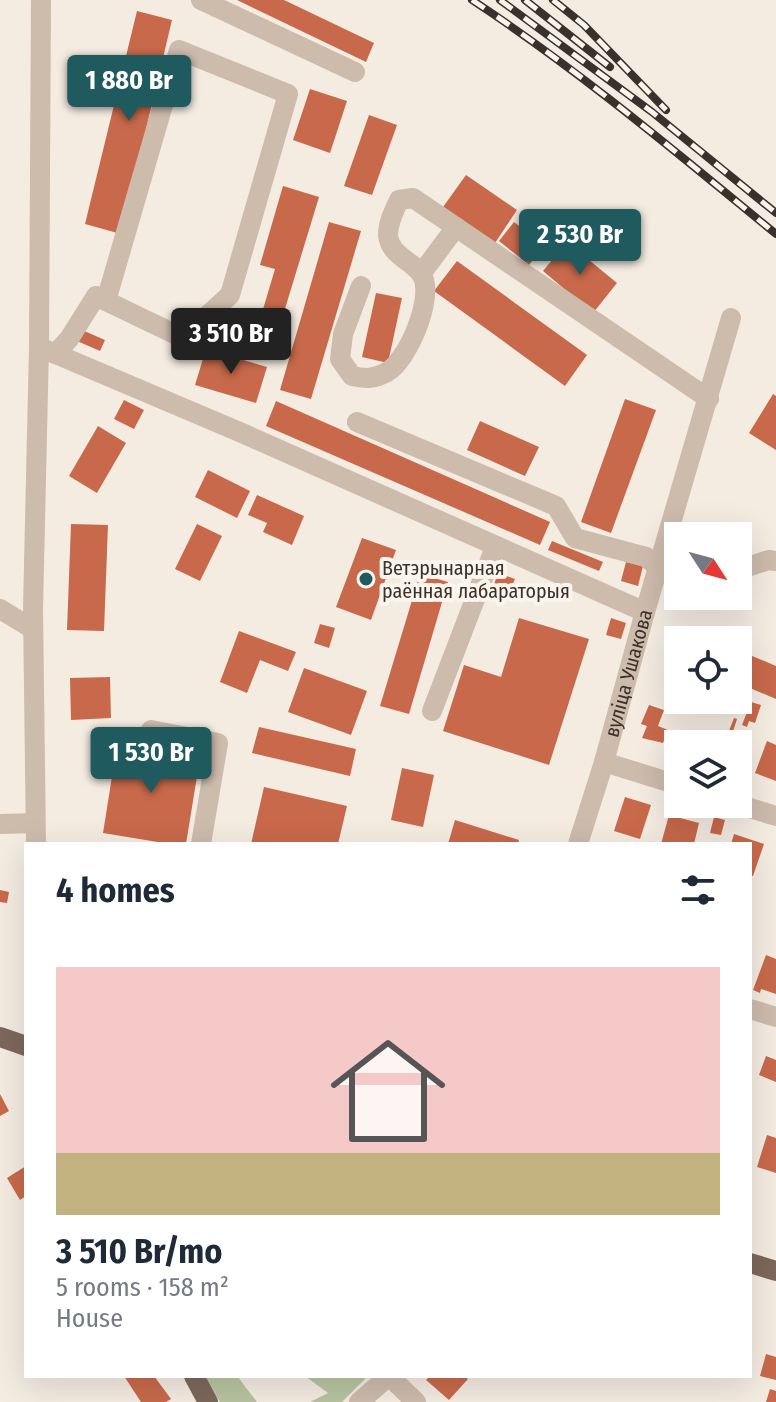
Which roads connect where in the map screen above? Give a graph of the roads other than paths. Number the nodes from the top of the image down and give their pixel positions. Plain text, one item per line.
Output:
1 (41, 0) edge
2 (201, 0) edge
3 (355, 72) dead end
4 (456, 227) junction
5 (421, 274) junction
6 (361, 286) dead end
7 (106, 301) junction
8 (731, 318) dead end
9 (47, 350) junction
10 (709, 399) junction
11 (357, 422) dead end
12 (677, 522) edge
13 (495, 547) junction
14 (776, 561) edge
15 (752, 565) edge
16 (664, 572) edge
17 (0, 609) edge
18 (645, 612) junction
19 (33, 629) junction
20 (432, 711) dead end
21 (151, 730) dead end
22 (604, 762) junction
23 (664, 781) edge
24 (752, 809) edge
25 (776, 816) edge
26 (35, 823) junction
27 (0, 824) edge
28 (36, 842) edge
29 (201, 842) edge
30 (579, 842) edge
31 (752, 1010) edge
32 (776, 1017) edge
33 (0, 1037) edge
34 (24, 1045) edge
35 (752, 1264) edge
36 (776, 1271) edge
37 (195, 1378) edge
38 (387, 1378) edge
39 (391, 1378) edge
40 (208, 1402) edge
41 (359, 1402) edge
42 (416, 1402) edge

1 - 9 street
2 - 3 street
4 - 5 street
4 - 5 street
4 - 10 street
5 - 6 street
7 - 7 street
7 - 9 street
8 - 10 street, вуліца Ушакова
9 - 13 street
9 - 19 street
10 - 12 street, вуліца Ушакова
11 - 16 street
13 - 18 street
13 - 20 street
14 - 15 street
16 - 18 street, вуліца Ушакова
17 - 19 street
18 - 22 street, вуліца Ушакова
19 - 26 street
21 - 29 street
22 - 23 street
22 - 30 street, вуліца Ушакова
24 - 25 street
26 - 27 street
26 - 28 street
31 - 32 street
33 - 34 main road
35 - 36 main road
37 - 40 main road
38 - 41 street
39 - 42 street

